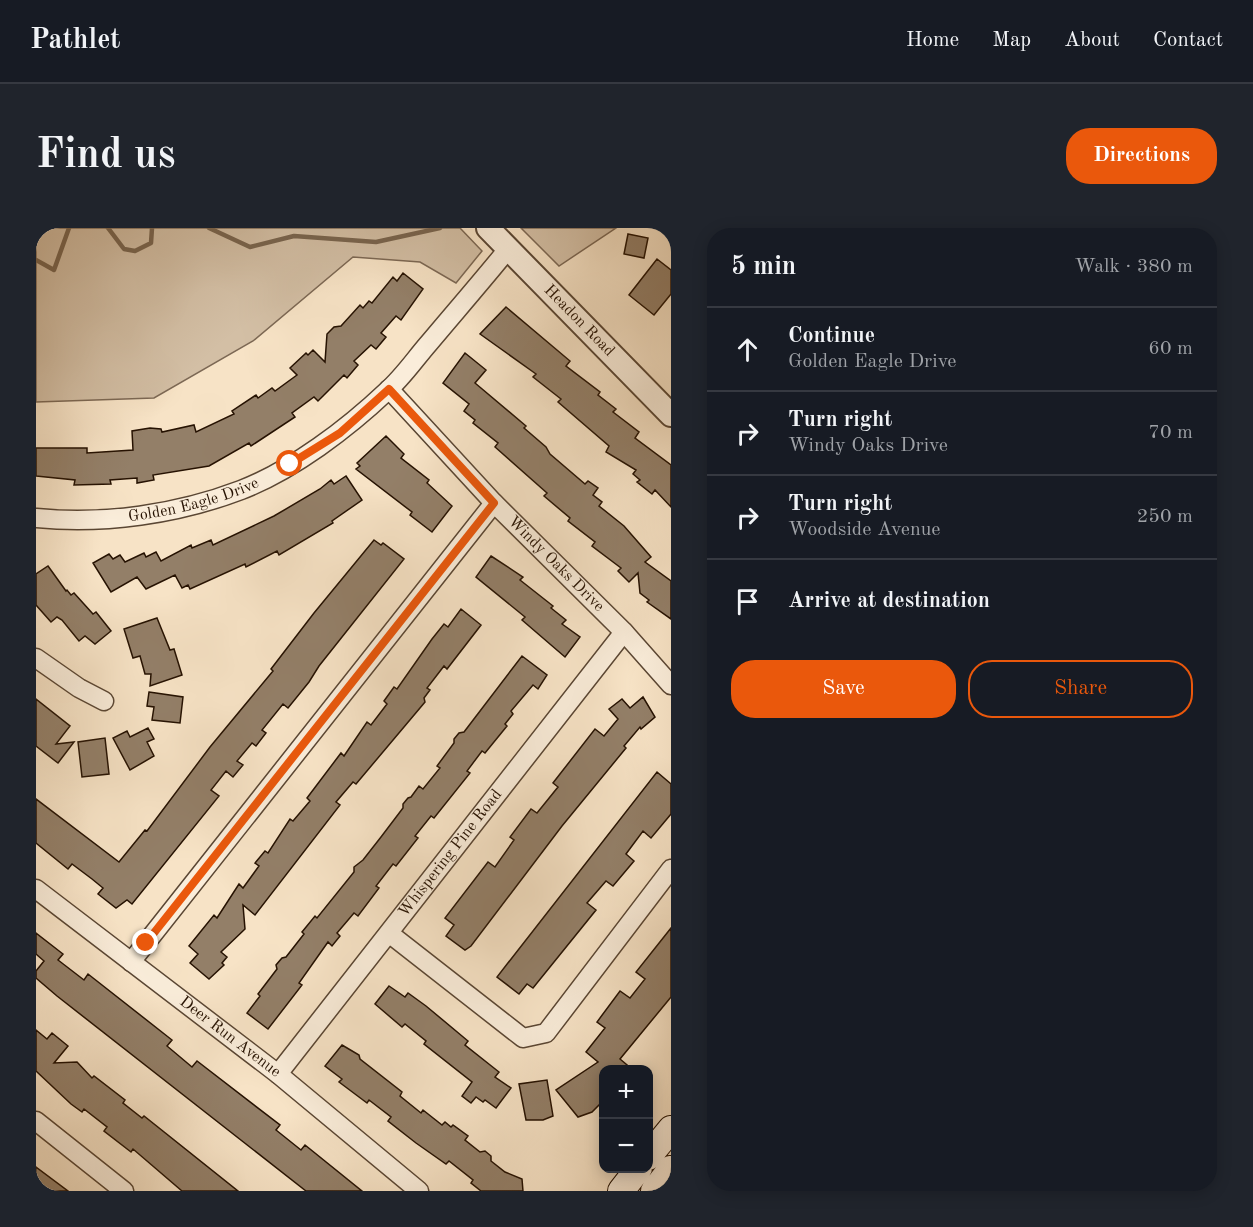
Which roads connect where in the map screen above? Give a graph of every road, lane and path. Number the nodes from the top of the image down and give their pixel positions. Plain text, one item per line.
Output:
1 (488, 228) edge
2 (508, 249) junction
3 (389, 389) junction
4 (671, 415) edge
5 (494, 503) junction
6 (36, 518) edge
7 (624, 632) junction
8 (36, 658) edge
9 (671, 685) edge
10 (104, 701) dead end
11 (671, 869) edge
12 (36, 890) edge
13 (390, 934) junction
14 (131, 962) junction
15 (278, 1074) junction
16 (36, 1121) edge
17 (671, 1129) edge
18 (653, 1151) edge
19 (671, 1169) edge
20 (635, 1173) edge
21 (124, 1191) edge
22 (418, 1191) edge
23 (621, 1191) edge
24 (654, 1191) edge

1 - 2 street, Headon Road
2 - 3 street, Golden Eagle Drive
2 - 4 street, Headon Road
3 - 5 street, Windy Oaks Drive
3 - 6 street, Golden Eagle Drive
5 - 7 street, Windy Oaks Drive
5 - 14 street
7 - 9 street, Windy Oaks Drive
7 - 13 street, Whispering Pine Road
8 - 10 street
11 - 13 street
12 - 14 street, Deer Run Avenue
13 - 15 street, Whispering Pine Road
14 - 15 street, Deer Run Avenue
15 - 22 street, Deer Run Avenue
16 - 21 street
17 - 18 main road
19 - 24 main road
20 - 23 main road

